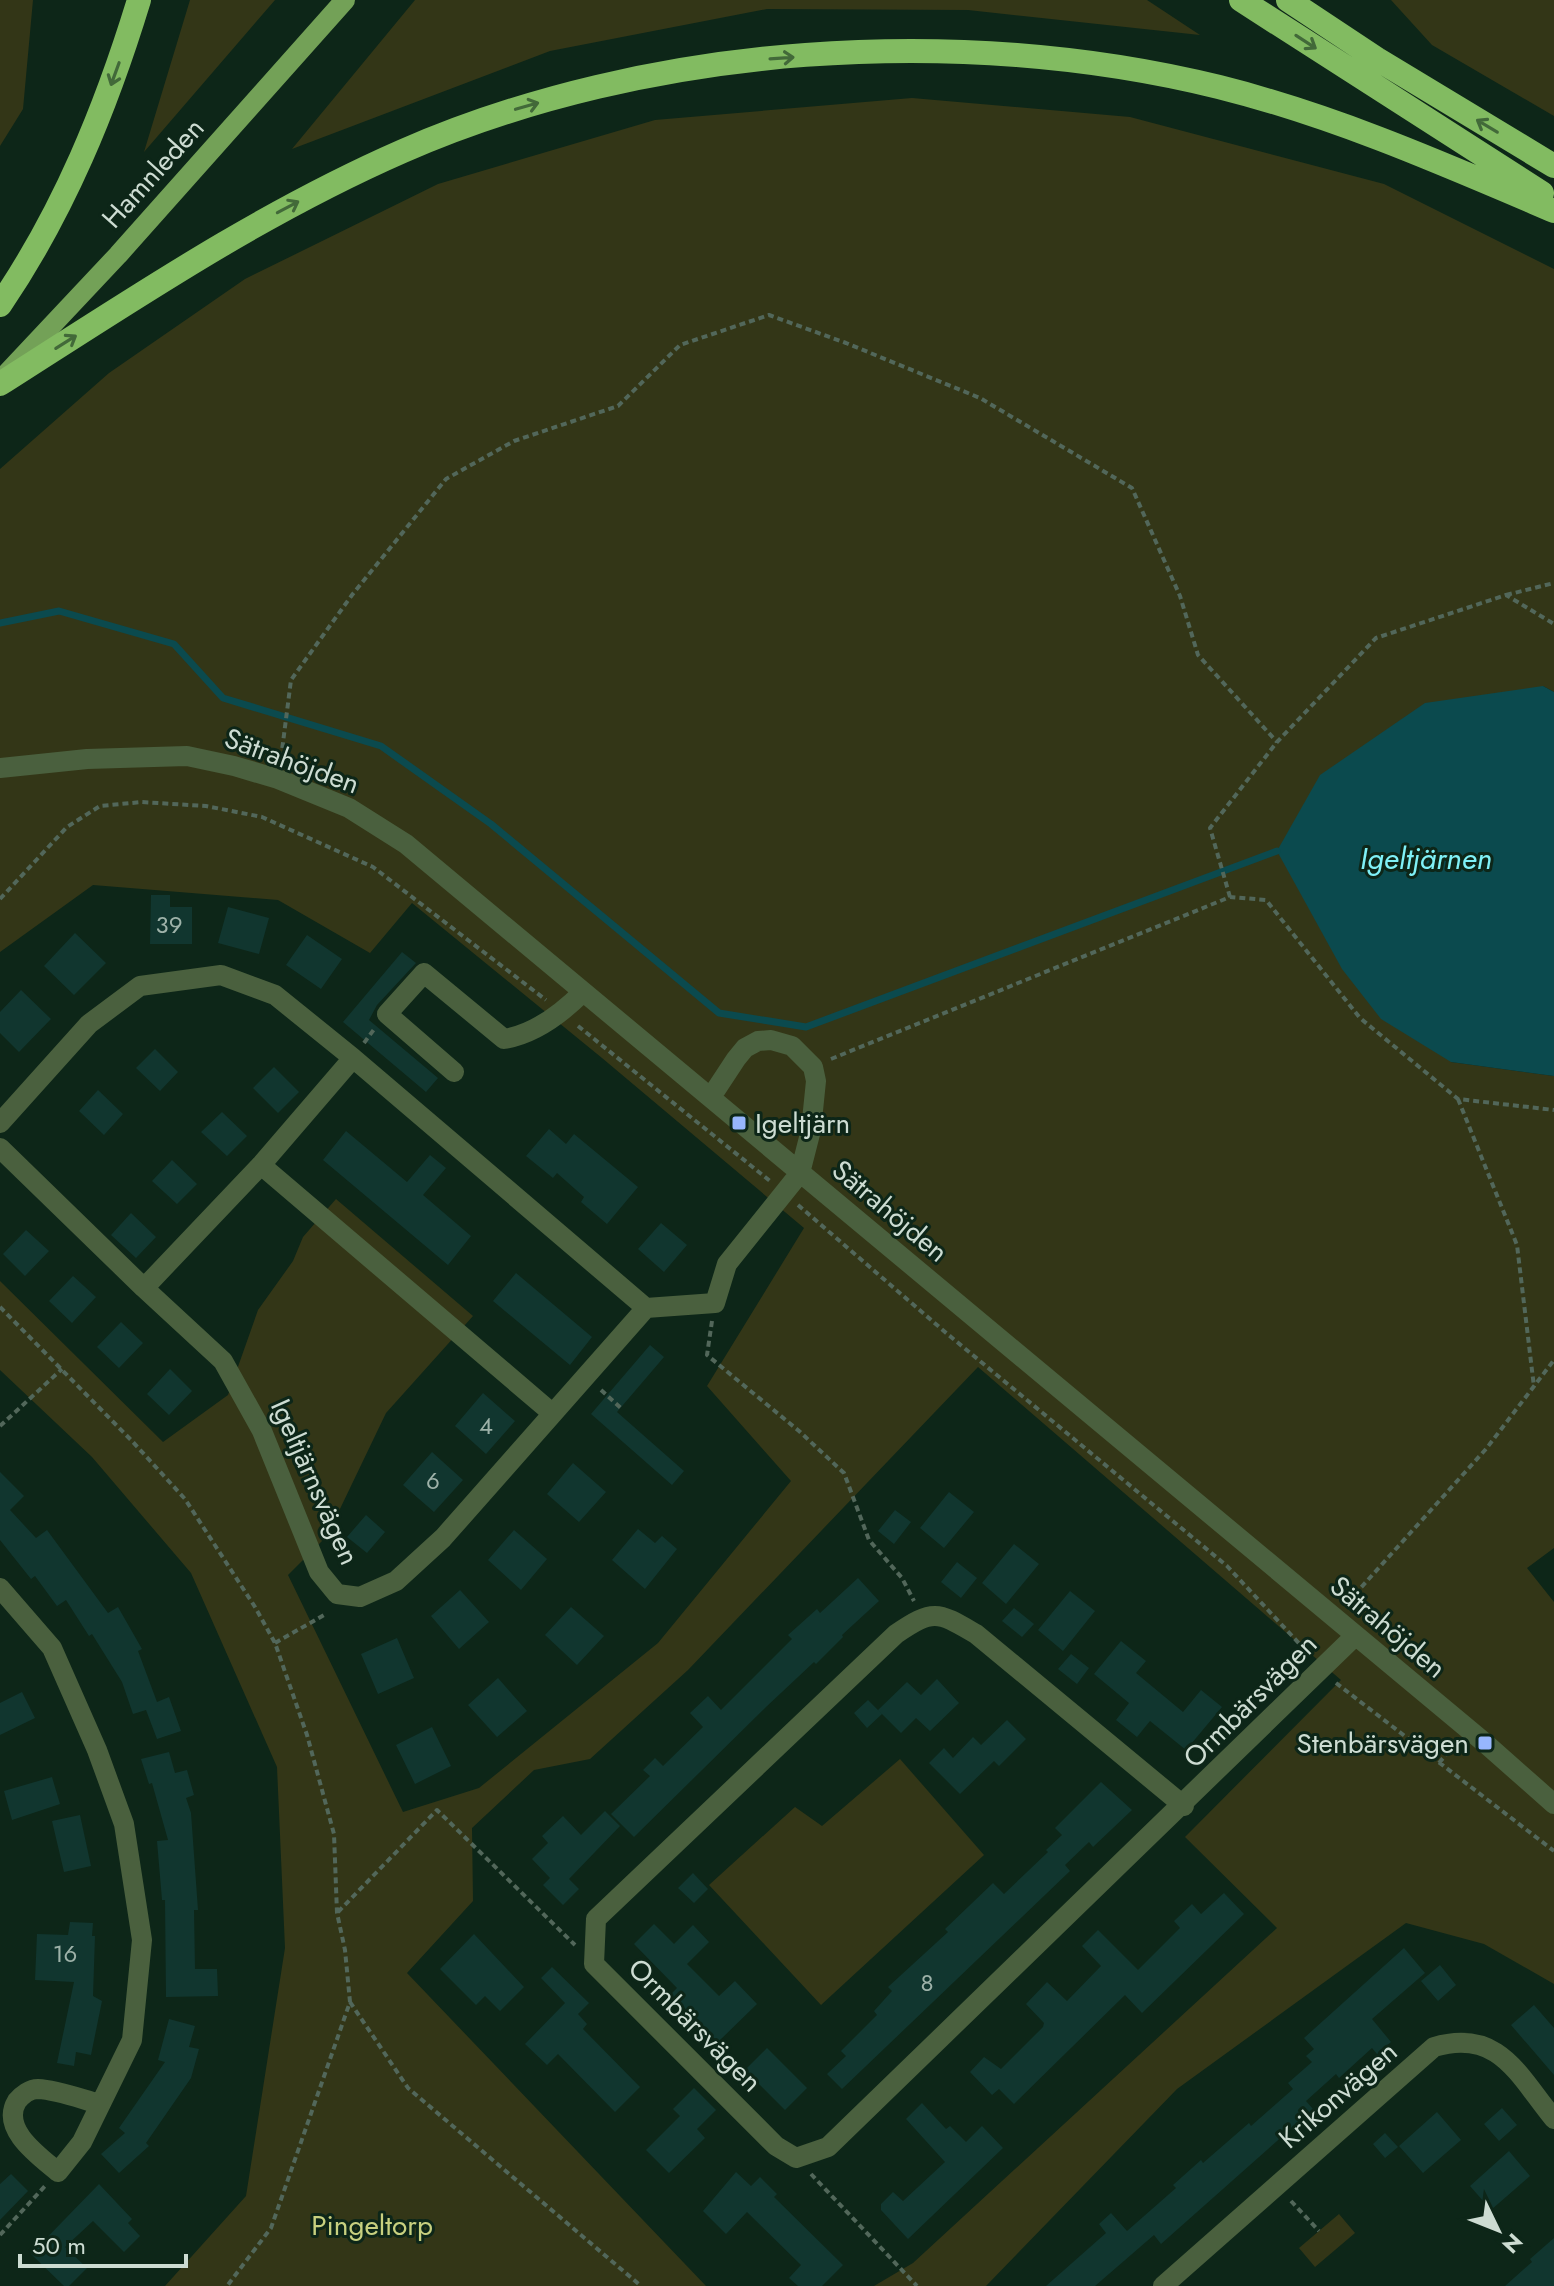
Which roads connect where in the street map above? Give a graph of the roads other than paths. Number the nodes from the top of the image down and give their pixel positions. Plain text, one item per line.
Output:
1 (139, 0) edge
2 (345, 0) edge
3 (1241, 0) edge
4 (1288, 0) edge
5 (1554, 166) edge
6 (1554, 201) edge
7 (1554, 211) edge
8 (0, 305) edge
9 (0, 382) edge
10 (0, 768) edge
11 (583, 992) junction
12 (353, 1058) junction
13 (454, 1072) dead end
14 (711, 1097) junction
15 (0, 1123) edge
16 (0, 1148) edge
17 (261, 1165) junction
18 (800, 1173) junction
19 (144, 1288) junction
20 (646, 1308) junction
21 (552, 1413) junction
22 (0, 1588) edge
23 (1355, 1636) junction
24 (1554, 1804) edge
25 (1184, 1806) junction
26 (100, 2104) junction
27 (1554, 2119) edge
28 (1163, 2286) edge

1 -> 8 highway
2 - 9 main road, Hamnleden
3 -> 6 highway
5 -> 4 highway
9 -> 7 highway
10 - 11 street, Sätrahöjden
11 - 13 street
11 - 14 street, Sätrahöjden
12 - 15 street
12 - 17 street
12 - 20 street
14 - 18 street, Sätrahöjden
14 - 18 street
16 - 19 street, Igeltjärnsvägen
17 - 19 street
17 - 21 street
18 - 20 street
18 - 23 street, Sätrahöjden
19 - 21 street, Igeltjärnsvägen
20 - 21 street, Igeltjärnsvägen
22 - 26 street
23 - 24 street, Sätrahöjden
23 - 25 street, Ormbärsvägen
25 - 25 street, Ormbärsvägen
26 - 26 street
27 - 28 street, Krikonvägen

